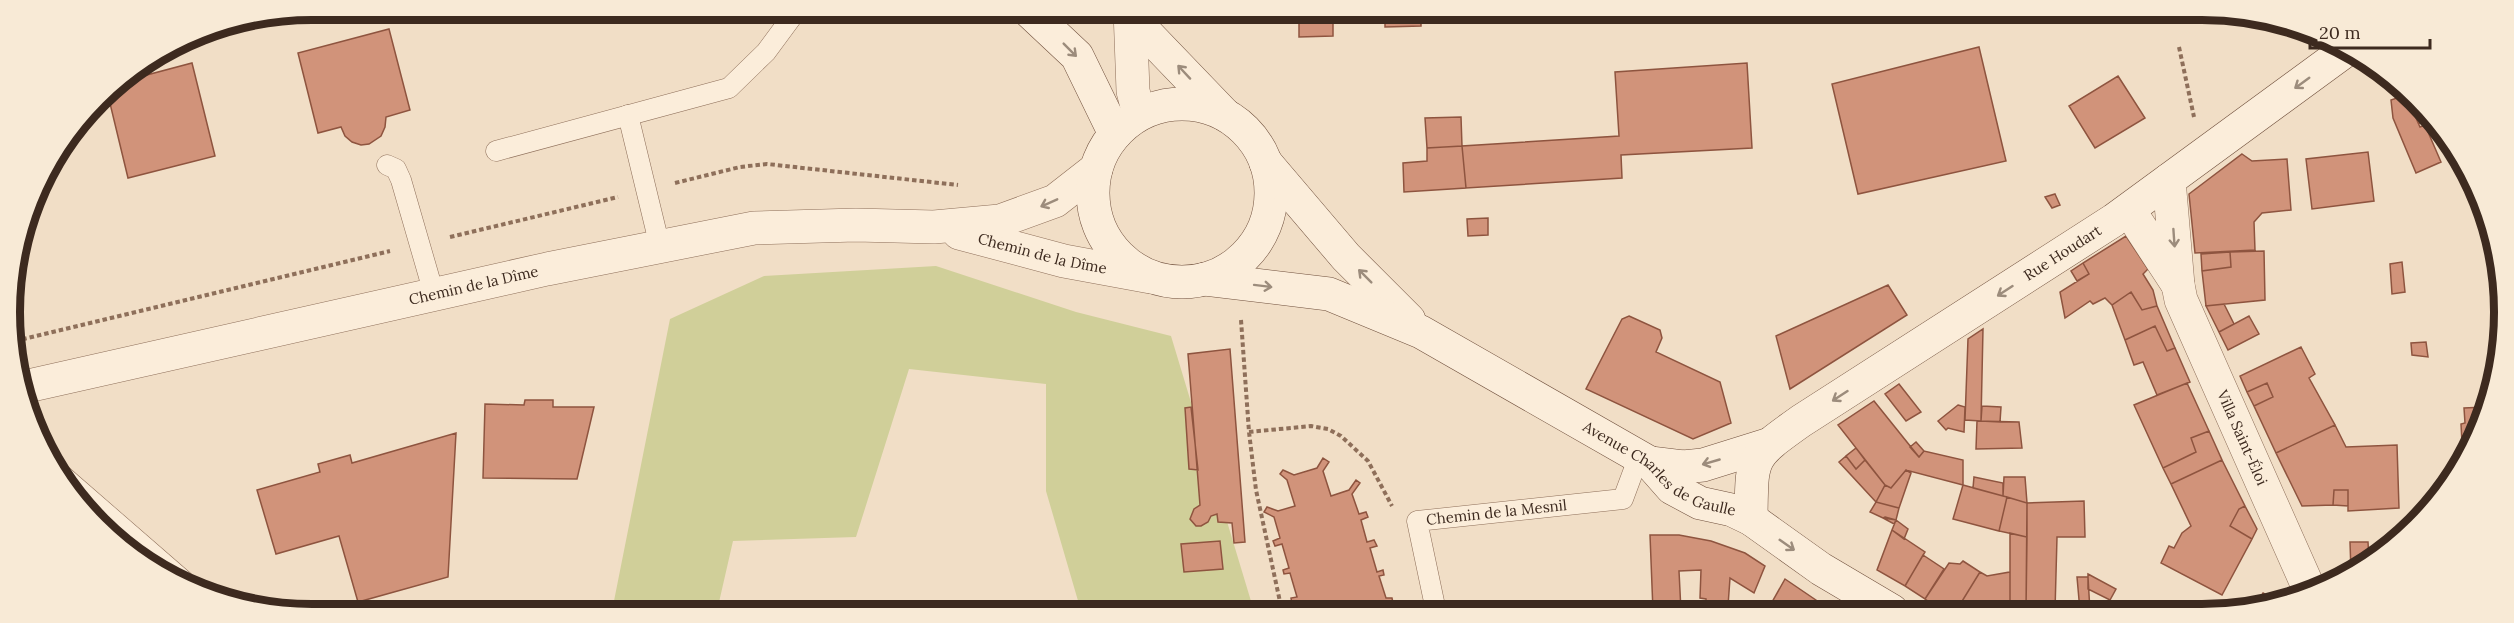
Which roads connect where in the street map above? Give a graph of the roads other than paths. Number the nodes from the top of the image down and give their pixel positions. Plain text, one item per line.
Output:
1 (790, 20) edge
2 (1039, 20) edge
3 (1129, 20) edge
4 (1136, 20) edge
5 (2340, 55) edge
6 (1224, 114) junction
7 (628, 115) junction
8 (1127, 124) junction
9 (496, 151) dead end
10 (1266, 163) junction
11 (387, 165) dead end
12 (1096, 169) junction
13 (2169, 180) junction
14 (2128, 210) junction
15 (934, 227) junction
16 (660, 247) junction
17 (1151, 277) junction
18 (1205, 279) junction
19 (2178, 285) junction
20 (434, 294) junction
21 (1421, 332) junction
22 (29, 388) edge
23 (1767, 445) junction
24 (1645, 459) junction
25 (84, 494) edge
26 (1750, 519) junction
27 (163, 563) edge
28 (2307, 584) edge
29 (1435, 604) edge
30 (1880, 604) edge

1 - 7 lane
2 -> 8 street
3 - 8 street
6 -> 4 street
5 -> 13 street, Rue Houdart
6 - 8 street
6 - 10 street
7 - 9 lane
7 - 16 lane
8 - 12 street
10 - 18 street
21 -> 10 street, Avenue Charles de Gaulle
11 - 20 lane
12 -> 15 street, Chemin de la Dîme
12 - 17 street
13 - 14 street, Rue Houdart
13 -> 19 street, Villa Saint-Éloi
14 - 19 street, Villa Saint-Éloi
14 -> 23 street, Rue Houdart
15 - 16 street, Chemin de la Dîme
15 - 17 street, Chemin de la Dîme
16 - 20 street, Chemin de la Dîme
17 - 18 street
18 -> 21 street, Avenue Charles de Gaulle
19 - 28 street, Villa Saint-Éloi
20 - 22 street, Chemin de la Dîme
21 - 24 street, Avenue Charles de Gaulle
23 -> 24 street, Rue Houdart
23 - 26 street, Rue Houdart
24 - 26 street, Avenue Charles de Gaulle
24 - 29 lane, Chemin de la Mesnil
25 - 27 lane
26 -> 30 street, Avenue Charles de Gaulle

